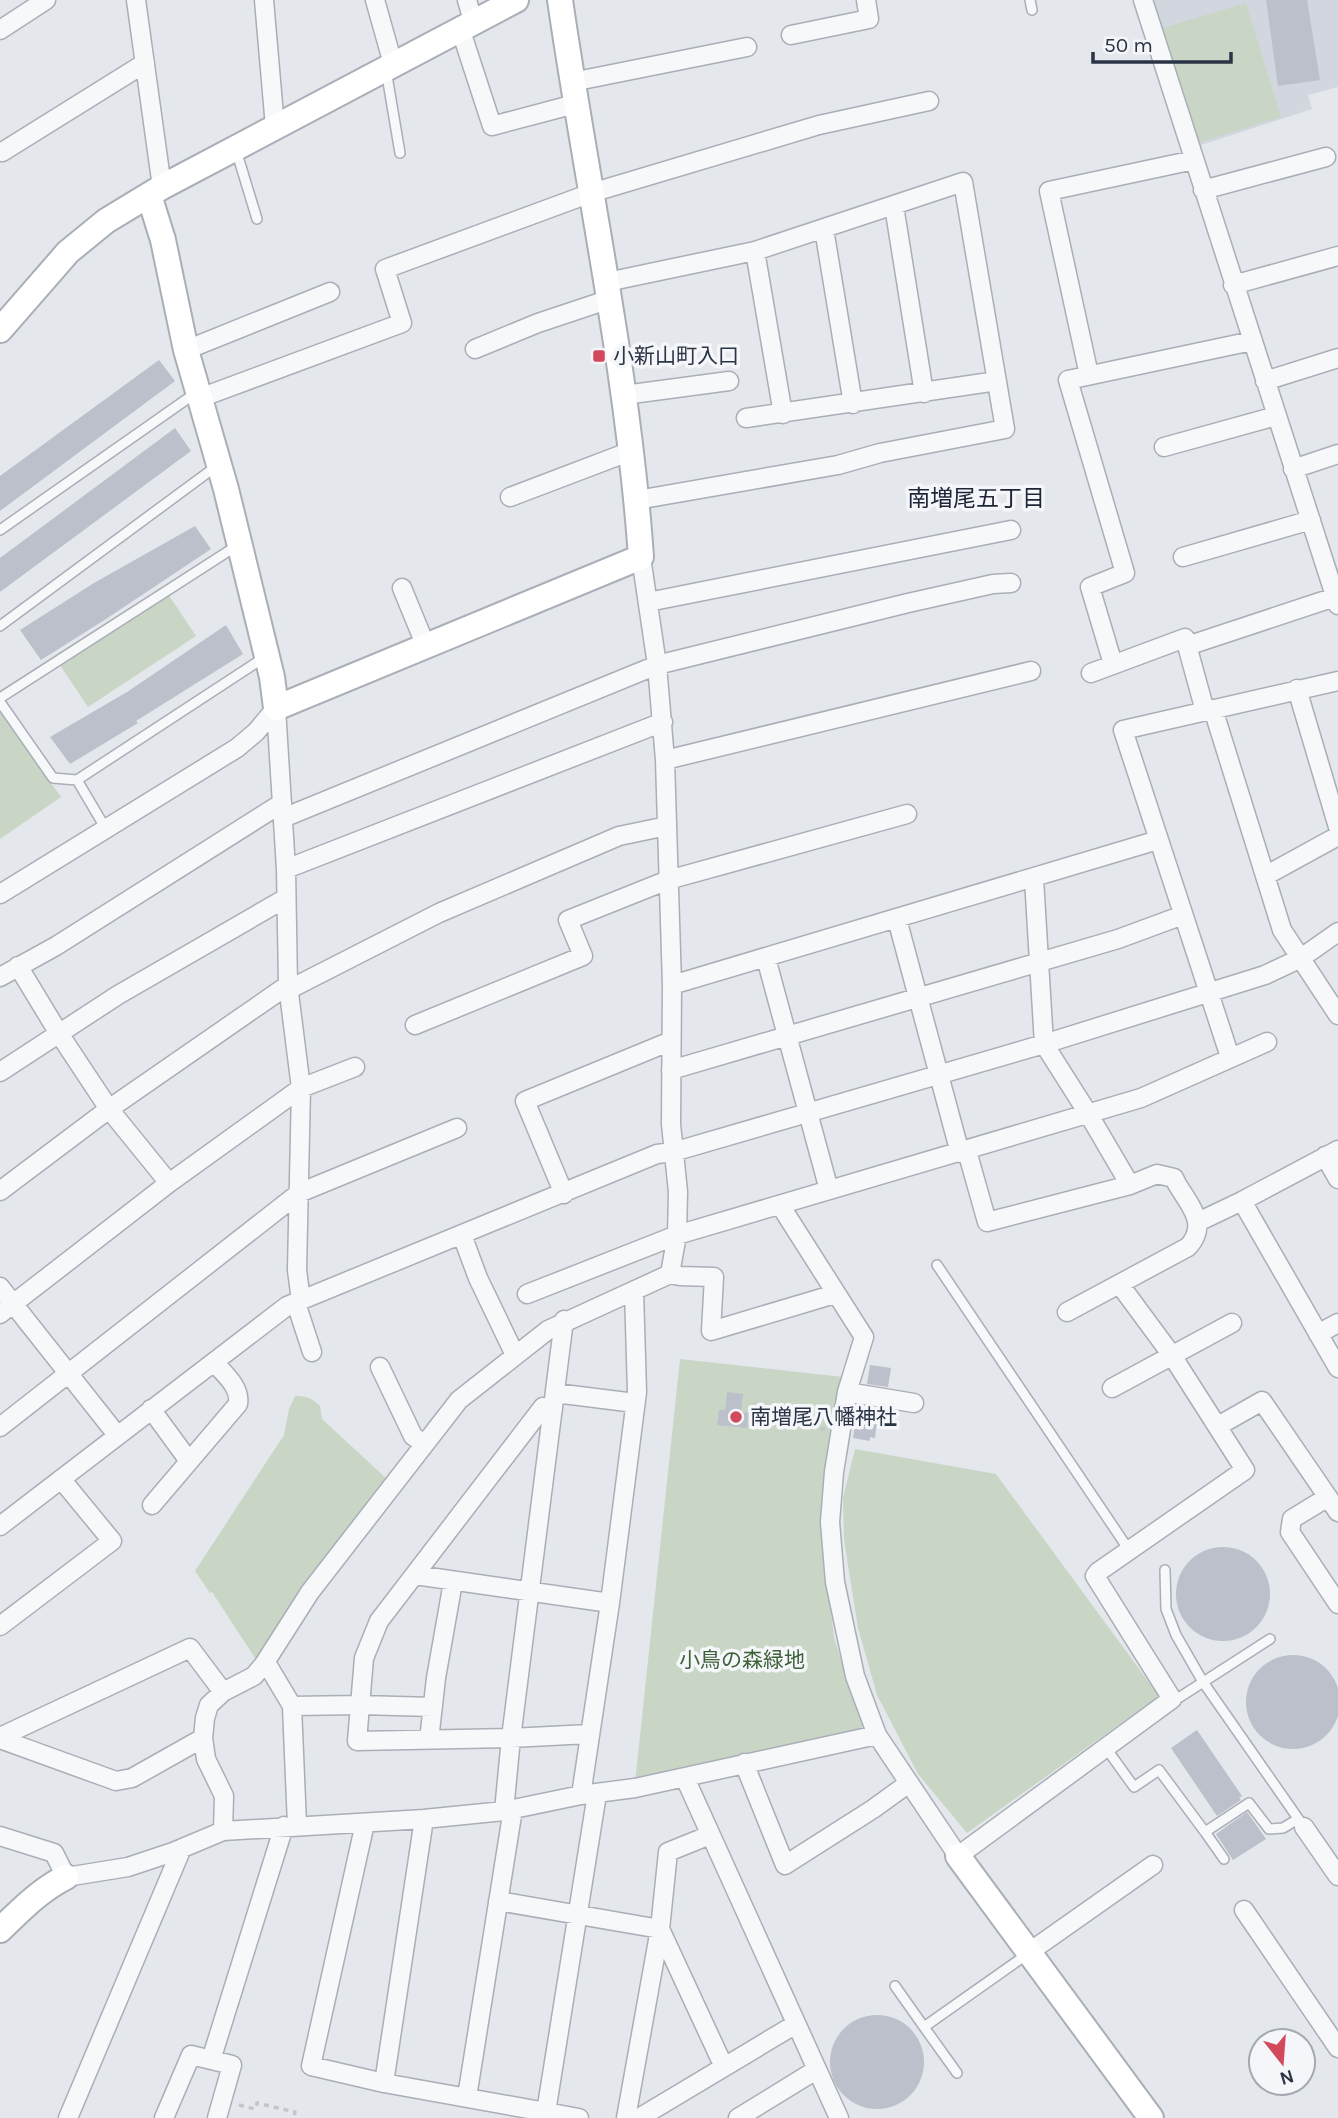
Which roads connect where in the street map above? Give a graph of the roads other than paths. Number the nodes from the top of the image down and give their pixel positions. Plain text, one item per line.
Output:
1 (46, 0) edge
2 (136, 0) edge
3 (264, 0) edge
4 (375, 0) edge
5 (516, 0) edge
6 (560, 0) edge
7 (866, 0) edge
8 (1030, 0) edge
9 (1143, 0) edge
10 (1032, 10) dead end
11 (466, 16) edge
12 (0, 30) edge
13 (791, 34) dead end
14 (747, 47) dead end
15 (145, 63) junction
16 (389, 66) junction
17 (573, 93) junction
18 (929, 102) dead end
19 (275, 127) junction
20 (236, 148) junction
21 (2, 152) dead end
22 (400, 153) dead end
23 (1326, 157) dead end
24 (1194, 160) junction
25 (1203, 190) junction
26 (155, 191) junction
27 (591, 193) junction
28 (894, 205) junction
29 (257, 219) dead end
30 (824, 229) junction
31 (755, 251) junction
32 (1338, 256) edge
33 (1233, 285) junction
34 (608, 290) junction
35 (330, 292) dead end
36 (4, 321) edge
37 (1252, 341) junction
38 (475, 349) dead end
39 (186, 351) junction
40 (1338, 358) edge
41 (1089, 375) junction
42 (729, 381) dead end
43 (997, 381) junction
44 (1265, 381) junction
45 (924, 393) junction
46 (199, 395) junction
47 (624, 395) junction
48 (853, 404) junction
49 (783, 415) junction
50 (1276, 416) junction
51 (746, 418) dead end
52 (1164, 447) dead end
53 (631, 451) junction
54 (1338, 454) edge
55 (219, 464) junction
56 (1293, 469) junction
57 (510, 496) dead end
58 (637, 500) junction
59 (1311, 520) junction
60 (0, 530) edge
61 (1011, 530) dead end
62 (240, 544) junction
63 (640, 557) junction
64 (1182, 557) dead end
65 (1331, 558) edge
66 (1011, 583) dead end
67 (402, 588) dead end
68 (1337, 601) edge
69 (648, 602) junction
70 (0, 626) edge
71 (425, 644) junction
72 (1187, 646) junction
73 (267, 656) junction
74 (1113, 664) junction
75 (657, 666) junction
76 (1031, 671) dead end
77 (1091, 673) dead end
78 (1338, 681) edge
79 (1297, 689) junction
80 (0, 700) edge
81 (276, 708) junction
82 (1209, 710) junction
83 (663, 722) junction
84 (665, 760) junction
85 (1338, 768) edge
86 (76, 780) junction
87 (1324, 781) junction
88 (283, 810) junction
89 (907, 814) dead end
90 (667, 825) junction
91 (1338, 827) edge
92 (106, 829) junction
93 (1338, 836) edge
94 (1158, 840) junction
95 (286, 869) junction
96 (1265, 876) junction
97 (1034, 879) junction
98 (668, 880) junction
99 (0, 894) edge
100 (286, 898) junction
101 (1183, 915) junction
102 (897, 919) junction
103 (1338, 932) edge
104 (766, 958) junction
105 (1301, 958) junction
106 (1039, 962) junction
107 (18, 966) junction
108 (0, 977) edge
109 (672, 985) junction
110 (288, 988) junction
111 (1209, 993) junction
112 (918, 998) junction
113 (1338, 1015) edge
114 (415, 1025) dead end
115 (58, 1032) junction
116 (786, 1036) junction
117 (671, 1041) junction
118 (1267, 1042) dead end
119 (1044, 1045) junction
120 (1230, 1057) junction
121 (355, 1067) dead end
122 (671, 1070) junction
123 (0, 1072) edge
124 (940, 1074) junction
125 (301, 1088) junction
126 (109, 1109) junction
127 (807, 1113) junction
128 (1089, 1115) junction
129 (457, 1128) dead end
130 (673, 1152) junction
131 (964, 1152) junction
132 (1331, 1153) edge
133 (1338, 1180) edge
134 (169, 1183) junction
135 (1129, 1185) junction
136 (829, 1190) junction
137 (0, 1191) edge
138 (299, 1193) junction
139 (564, 1194) junction
140 (1242, 1201) junction
141 (780, 1205) junction
142 (1198, 1222) junction
143 (462, 1235) junction
144 (677, 1235) junction
145 (937, 1265) dead end
146 (670, 1274) junction
147 (1120, 1285) junction
148 (0, 1287) edge
149 (634, 1291) junction
150 (527, 1294) dead end
151 (835, 1294) junction
152 (299, 1302) junction
153 (6, 1309) edge
154 (1067, 1312) dead end
155 (564, 1320) junction
156 (1232, 1323) dead end
157 (1338, 1323) edge
158 (1318, 1334) junction
159 (313, 1352) dead end
160 (1171, 1354) junction
161 (515, 1355) junction
162 (214, 1362) junction
163 (380, 1367) dead end
164 (1338, 1368) edge
165 (68, 1373) junction
166 (1112, 1388) dead end
167 (847, 1392) junction
168 (554, 1401) junction
169 (635, 1403) junction
170 (914, 1403) dead end
171 (151, 1409) junction
172 (1218, 1426) junction
173 (0, 1427) edge
174 (117, 1435) junction
175 (424, 1444) junction
176 (189, 1461) junction
177 (61, 1479) junction
178 (1333, 1504) edge
179 (152, 1505) dead end
180 (0, 1526) edge
181 (1129, 1550) junction
182 (1165, 1570) dead end
183 (415, 1575) junction
184 (453, 1582) junction
185 (530, 1591) junction
186 (610, 1603) junction
187 (1338, 1604) edge
188 (0, 1626) edge
189 (1270, 1639) dead end
190 (264, 1664) junction
191 (1203, 1682) junction
192 (223, 1692) junction
193 (1172, 1699) junction
194 (360, 1705) junction
195 (292, 1706) junction
196 (433, 1707) junction
197 (589, 1734) junction
198 (877, 1735) junction
199 (0, 1738) edge
200 (203, 1738) junction
201 (511, 1738) junction
202 (429, 1740) junction
203 (1106, 1748) junction
204 (744, 1763) junction
205 (685, 1777) junction
206 (909, 1783) junction
207 (589, 1794) junction
208 (509, 1810) junction
209 (424, 1819) junction
210 (365, 1823) junction
211 (1301, 1823) junction
212 (291, 1826) junction
213 (223, 1831) junction
214 (1205, 1832) junction
215 (710, 1835) junction
216 (0, 1836) edge
217 (182, 1848) junction
218 (958, 1856) junction
219 (1224, 1859) dead end
220 (1153, 1864) dead end
221 (1338, 1876) edge
222 (66, 1877) junction
223 (498, 1901) junction
224 (1244, 1910) dead end
225 (579, 1914) junction
226 (660, 1929) junction
227 (0, 1930) edge
228 (1028, 1954) junction
229 (895, 1986) dead end
230 (796, 2024) junction
231 (924, 2027) junction
232 (1338, 2048) edge
233 (211, 2060) junction
234 (724, 2067) junction
235 (816, 2070) junction
236 (957, 2073) dead end
237 (384, 2083) junction
238 (467, 2096) junction
239 (220, 2109) edge
240 (547, 2112) junction
241 (68, 2118) edge
242 (164, 2118) edge
243 (579, 2118) edge
244 (626, 2118) edge
245 (639, 2118) edge
246 (738, 2118) edge
247 (838, 2118) edge
248 (1151, 2118) edge

1 - 12 street
2 - 15 street
3 - 19 street
4 - 16 street
5 - 11 street
6 - 17 street
7 - 13 street
8 - 10 lane
9 - 24 street
11 - 16 street
11 - 17 street
14 - 17 street
15 - 21 street
15 - 26 street
16 - 19 street
16 - 22 lane
17 - 27 street
18 - 27 street
19 - 20 street
20 - 26 street
20 - 29 lane
23 - 25 street
24 - 25 street
24 - 41 street
25 - 33 street
26 - 36 street
26 - 39 street
27 - 34 street
27 - 46 street
28 - 30 street
28 - 43 street
28 - 45 street
30 - 31 street
30 - 48 street
31 - 34 street
31 - 49 street
32 - 33 street
33 - 37 street
34 - 38 street
34 - 47 street
35 - 39 street
37 - 41 street
37 - 44 street
39 - 46 street
40 - 44 street
41 - 74 street
42 - 47 street
43 - 45 street
43 - 58 street
44 - 50 street
45 - 48 street
46 - 55 street
46 - 60 lane
47 - 53 street
48 - 49 street
49 - 51 street
50 - 52 street
50 - 56 street
53 - 57 street
53 - 58 street
54 - 56 street
55 - 62 street
55 - 70 lane
56 - 59 street
58 - 63 street
59 - 64 street
59 - 65 street
61 - 69 street
62 - 73 street
62 - 80 lane
63 - 69 street
63 - 71 street
65 - 68 street
66 - 75 street
67 - 71 street
68 - 72 street
69 - 75 street
71 - 81 street
72 - 74 street
72 - 82 street
73 - 81 street
73 - 86 lane
74 - 77 street
75 - 83 street
75 - 88 street
76 - 84 street
78 - 79 street
79 - 82 street
79 - 87 street
80 - 86 lane
81 - 88 street
81 - 92 street
82 - 94 street
82 - 96 street
83 - 84 street
83 - 95 street
84 - 90 street
85 - 87 street
86 - 92 lane
87 - 91 street
88 - 95 street
88 - 107 street
89 - 98 street
90 - 98 street
90 - 110 street
92 - 99 street
93 - 96 street
94 - 97 street
94 - 101 street
95 - 100 street
96 - 105 street
97 - 102 street
97 - 106 street
98 - 109 street
98 - 114 street
100 - 110 street
100 - 115 street
101 - 106 street
101 - 111 street
102 - 104 street
102 - 112 street
103 - 105 street
104 - 109 street
104 - 116 street
105 - 111 street
105 - 113 street
106 - 112 street
106 - 119 street
107 - 108 street
107 - 115 street
109 - 117 street
110 - 125 street
110 - 126 street
111 - 119 street
111 - 120 street
112 - 116 street
112 - 124 street
115 - 123 street
115 - 126 street
116 - 122 street
116 - 127 street
117 - 122 street
117 - 139 street
118 - 120 street
119 - 124 street
119 - 128 street
120 - 128 street
121 - 125 street
122 - 130 street
124 - 127 street
124 - 131 street
125 - 134 street
125 - 138 street
126 - 134 street
126 - 137 street
127 - 130 street
127 - 136 street
128 - 131 street
128 - 135 street
129 - 138 street
130 - 139 street
130 - 144 street
131 - 135 street
131 - 136 street
132 - 133 street
132 - 140 street
134 - 153 street
135 - 142 street
136 - 141 street
138 - 152 street
138 - 165 street
139 - 143 street
140 - 142 street
140 - 158 street
141 - 144 street
141 - 151 street
142 - 147 street
143 - 152 street
143 - 161 street
144 - 146 street
144 - 150 street
145 - 181 lane
146 - 149 street
146 - 151 street
147 - 154 street
147 - 160 street
148 - 153 street
149 - 155 street
149 - 169 street
151 - 167 street
152 - 159 street
152 - 162 street
153 - 165 street
155 - 161 street
155 - 168 street
156 - 160 street
157 - 158 street
158 - 164 street
160 - 166 street
160 - 172 street
161 - 175 street
162 - 171 street
162 - 176 street
163 - 175 street
165 - 173 street
165 - 174 street
167 - 170 street
167 - 198 street
168 - 169 street
168 - 183 street
168 - 185 street
169 - 186 street
171 - 174 street
171 - 176 street
172 - 178 street
172 - 181 street
174 - 177 street
175 - 190 street
176 - 179 street
177 - 180 street
177 - 188 street
178 - 187 street
181 - 193 street
182 - 191 lane
183 - 184 street
183 - 194 street
184 - 185 street
184 - 196 street
185 - 186 street
185 - 201 street
186 - 197 street
189 - 191 lane
190 - 192 street
190 - 195 street
191 - 193 lane
191 - 211 lane
192 - 199 street
192 - 200 street
193 - 203 street
194 - 195 street
194 - 196 street
194 - 202 street
195 - 212 street
196 - 202 street
197 - 201 street
197 - 207 street
198 - 204 street
198 - 206 street
199 - 200 street
200 - 213 street
201 - 202 street
201 - 208 street
203 - 214 lane
203 - 218 street
204 - 205 street
204 - 206 street
205 - 207 street
205 - 215 street
206 - 218 street
207 - 208 street
207 - 225 street
208 - 209 street
208 - 223 street
209 - 210 street
209 - 237 street
210 - 212 street
210 - 237 street
211 - 214 lane
211 - 221 street
212 - 213 street
212 - 233 street
213 - 217 street
214 - 219 lane
215 - 226 street
215 - 230 street
216 - 222 street
217 - 222 street
217 - 241 street
218 - 228 street
220 - 228 street
222 - 227 street
223 - 225 street
223 - 238 street
224 - 232 street
225 - 226 street
225 - 240 street
226 - 234 street
226 - 244 street
228 - 231 lane
228 - 248 street
229 - 231 lane
230 - 234 street
230 - 235 street
231 - 236 lane
233 - 239 street
233 - 242 street
234 - 245 street
235 - 246 street
235 - 247 street
237 - 238 street
238 - 240 street
240 - 243 street

